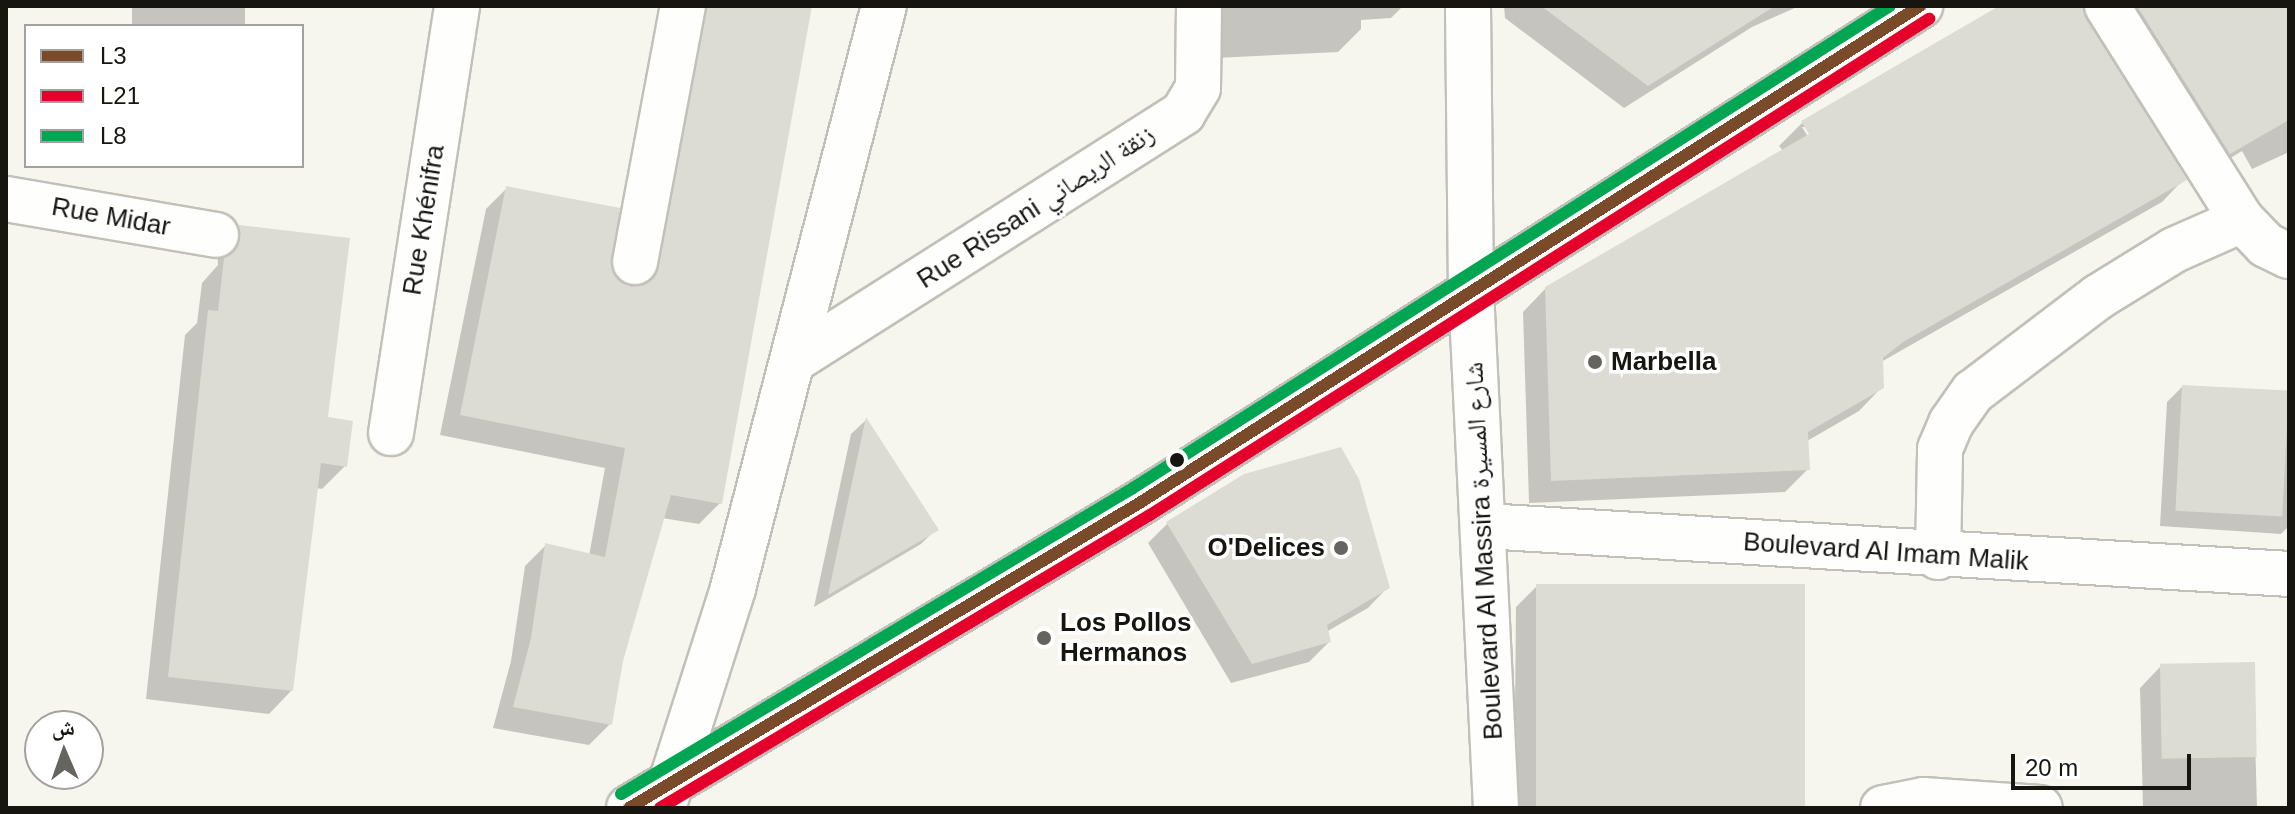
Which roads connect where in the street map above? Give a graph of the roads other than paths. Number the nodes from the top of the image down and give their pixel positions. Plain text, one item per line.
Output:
1 (457, 6) edge
2 (683, 6) edge
3 (884, 6) edge
4 (1199, 6) edge
5 (1468, 6) edge
6 (1920, 6) edge
7 (2107, 6) edge
8 (6, 199) edge
9 (2242, 220) junction
10 (216, 235) dead end
11 (2289, 256) edge
12 (635, 262) dead end
13 (1471, 290) junction
14 (794, 360) junction
15 (391, 433) dead end
16 (1484, 526) junction
17 (1938, 557) junction
18 (2289, 574) edge
19 (665, 797) edge
20 (629, 808) edge
21 (1496, 808) edge
22 (1883, 808) edge
23 (2040, 808) edge

1 - 15 street, Rue Khénifra
2 - 12 street
3 - 14 street
4 - 14 street, Rue Rissani زنقة الريصاني
5 - 13 street, Boulevard Al Massira شارع المسيرة
6 - 13 street
7 - 9 street
8 - 10 street, Rue Midar
9 - 11 street
9 - 17 street
13 - 16 street, Boulevard Al Massira شارع المسيرة
13 - 19 street
14 - 19 street
16 - 17 street, Boulevard Al Imam Malik
16 - 21 street, Boulevard Al Massira شارع المسيرة
17 - 18 street, Boulevard Al Imam Malik
19 - 20 street
22 - 23 street

